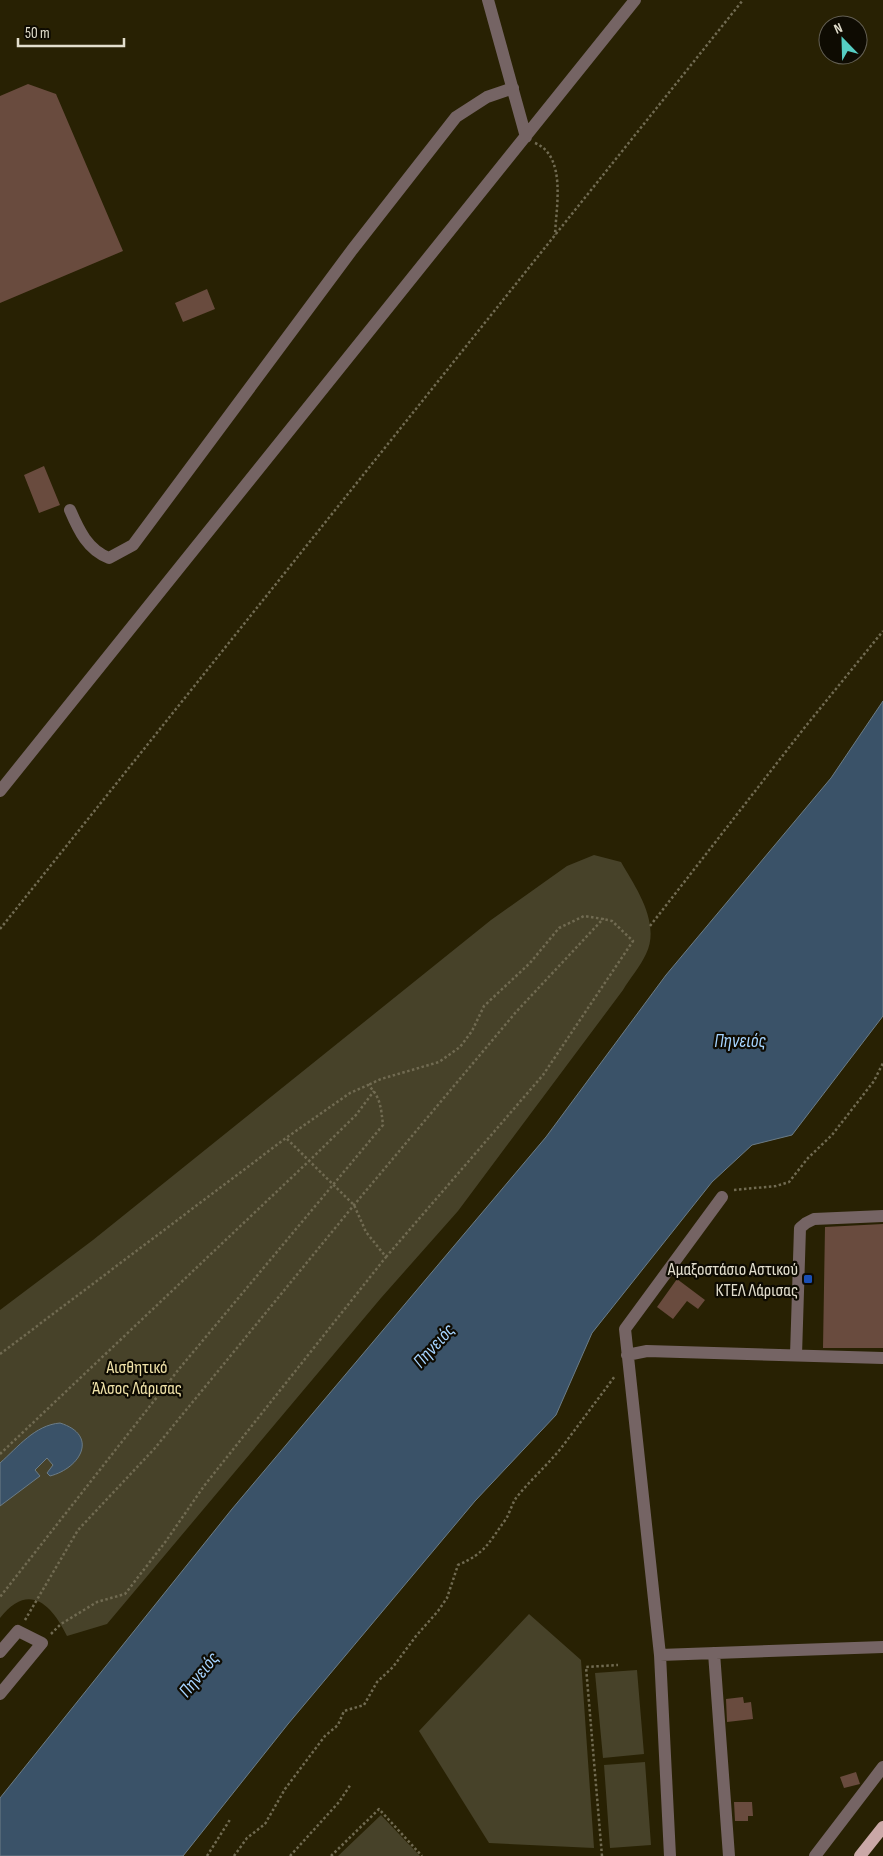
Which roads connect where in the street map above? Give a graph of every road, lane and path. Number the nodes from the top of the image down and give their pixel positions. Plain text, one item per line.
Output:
1 (488, 0) edge
2 (635, 0) edge
3 (743, 0) edge
4 (512, 88) junction
5 (526, 137) junction
6 (555, 235) junction
7 (70, 510) dead end
8 (883, 632) edge
9 (0, 791) edge
10 (602, 919) junction
11 (650, 926) dead end
12 (0, 929) edge
13 (883, 1063) edge
14 (368, 1086) junction
15 (374, 1091) junction
16 (286, 1138) junction
17 (309, 1161) junction
18 (332, 1184) junction
19 (722, 1197) joint
20 (354, 1205) junction
21 (883, 1216) edge
22 (386, 1257) junction
23 (0, 1354) edge
24 (627, 1355) junction
25 (796, 1355) junction
26 (883, 1358) edge
27 (615, 1376) dead end
28 (0, 1454) edge
29 (0, 1597) edge
30 (18, 1631) junction
31 (42, 1643) junction
32 (883, 1647) edge
33 (0, 1652) edge
34 (714, 1653) junction
35 (660, 1655) junction
36 (618, 1665) dead end
37 (0, 1694) edge
38 (883, 1767) edge
39 (351, 1784) dead end
40 (231, 1818) dead end
41 (883, 1827) edge
42 (207, 1856) edge
43 (234, 1856) edge
44 (290, 1856) edge
45 (331, 1856) edge
46 (422, 1856) edge
47 (602, 1856) edge
48 (670, 1856) edge
49 (729, 1856) edge
50 (815, 1856) edge
51 (860, 1856) edge

1 - 4 street
2 - 5 street
3 - 6 path
4 - 5 street
4 - 7 street
5 - 6 path
5 - 9 street
6 - 12 path
8 - 11 path
10 - 14 path
10 - 20 path
10 - 22 path
13 - 19 path
14 - 15 path
14 - 16 path
15 - 17 path
15 - 18 path
16 - 17 path
16 - 23 path
17 - 18 path
17 - 28 path
18 - 20 path
18 - 29 path
19 - 24 street
20 - 22 path
20 - 30 path
21 - 25 street
22 - 31 path
24 - 25 street
24 - 35 street
25 - 26 street
27 - 43 path
30 - 31 street
30 - 33 street
31 - 37 street
32 - 34 street
34 - 35 street
34 - 49 street
35 - 48 street
36 - 47 path
38 - 50 street
39 - 44 path
40 - 42 path
41 - 51 main road
45 - 46 path

